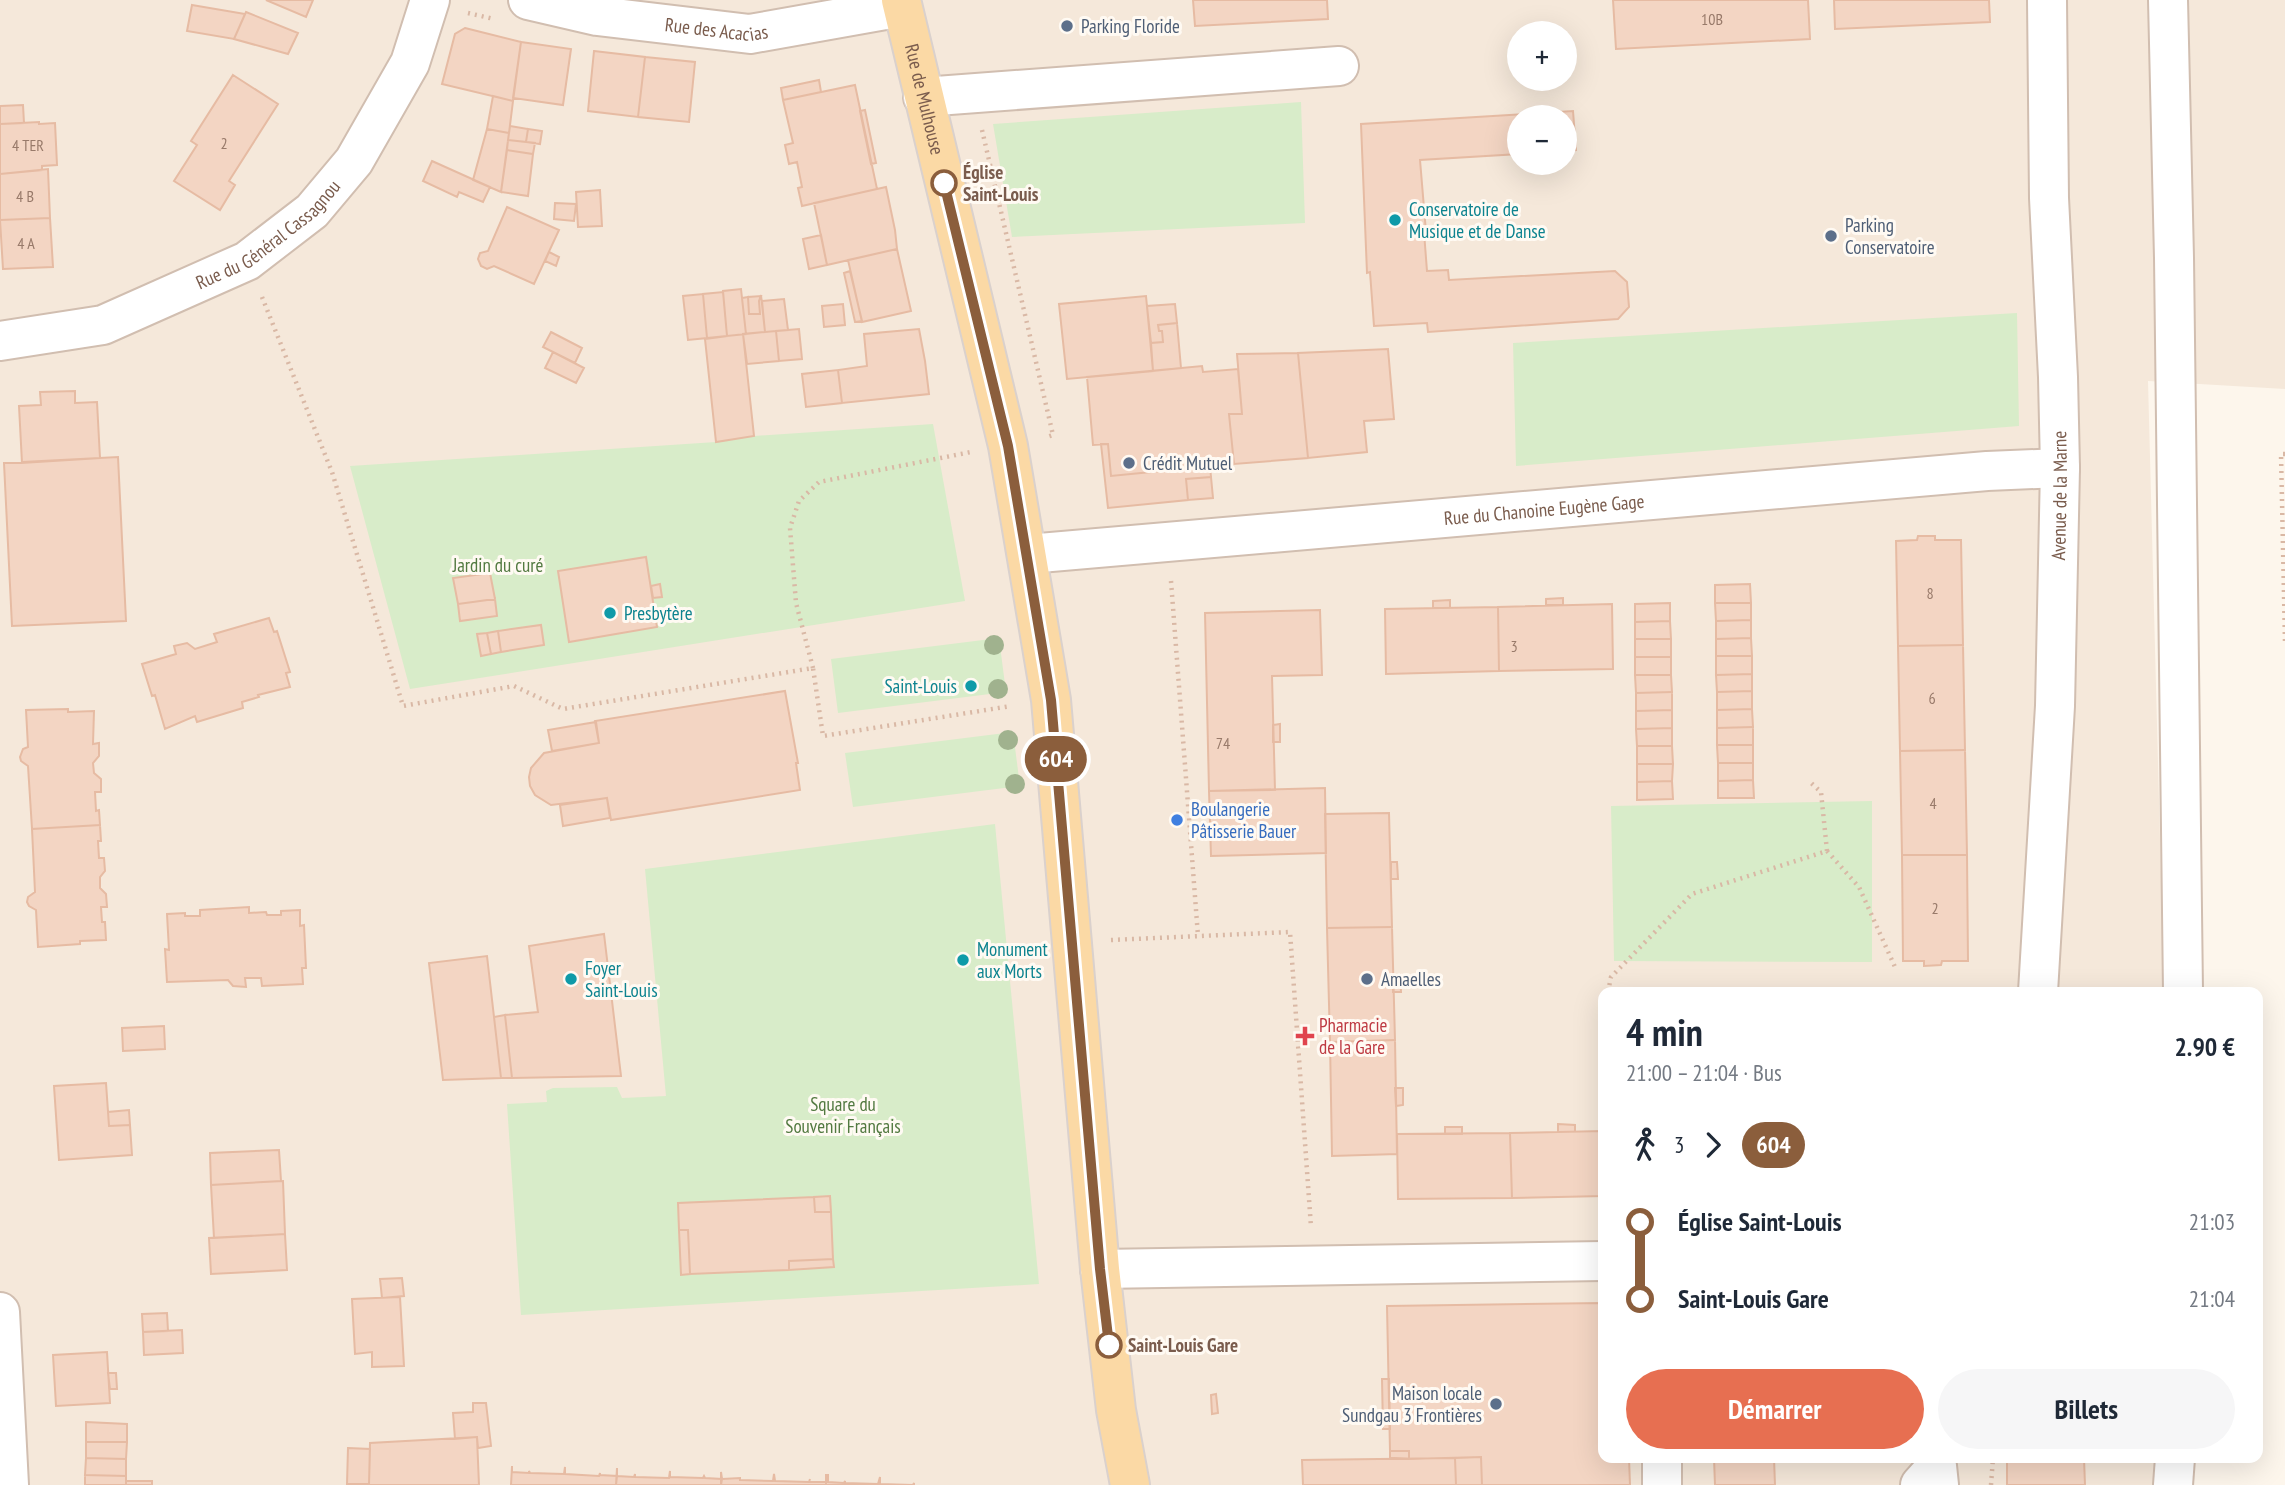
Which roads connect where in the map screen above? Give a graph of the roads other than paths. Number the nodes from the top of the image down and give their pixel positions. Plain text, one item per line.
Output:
1 (430, 0) edge
2 (528, 0) edge
3 (2047, 0) edge
4 (2168, 0) edge
5 (902, 3) edge
6 (1339, 66) dead end
7 (923, 97) junction
8 (0, 341) edge
9 (2060, 468) junction
10 (1028, 554) junction
11 (2038, 987) edge
12 (2183, 987) edge
13 (1598, 1261) edge
14 (1100, 1269) junction
15 (0, 1312) edge
16 (1662, 1463) edge
17 (2175, 1463) edge
18 (9, 1485) edge
19 (1130, 1485) edge
20 (1662, 1485) edge
21 (2173, 1485) edge

1 - 8 street, Rue du Général Cassagnou
2 - 5 street, Rue des Acacias
3 - 9 street, Avenue de la Marne
4 - 12 street
5 - 7 main road, Rue de Mulhouse
6 - 7 street
7 - 10 main road, Rue de Mulhouse
9 - 10 street, Rue du Chanoine Eugène Gage
9 - 11 street, Avenue de la Marne
10 - 14 main road, Rue de Mulhouse
13 - 14 street
14 - 19 main road, Rue de Mulhouse
15 - 18 street
16 - 20 street
17 - 21 street

